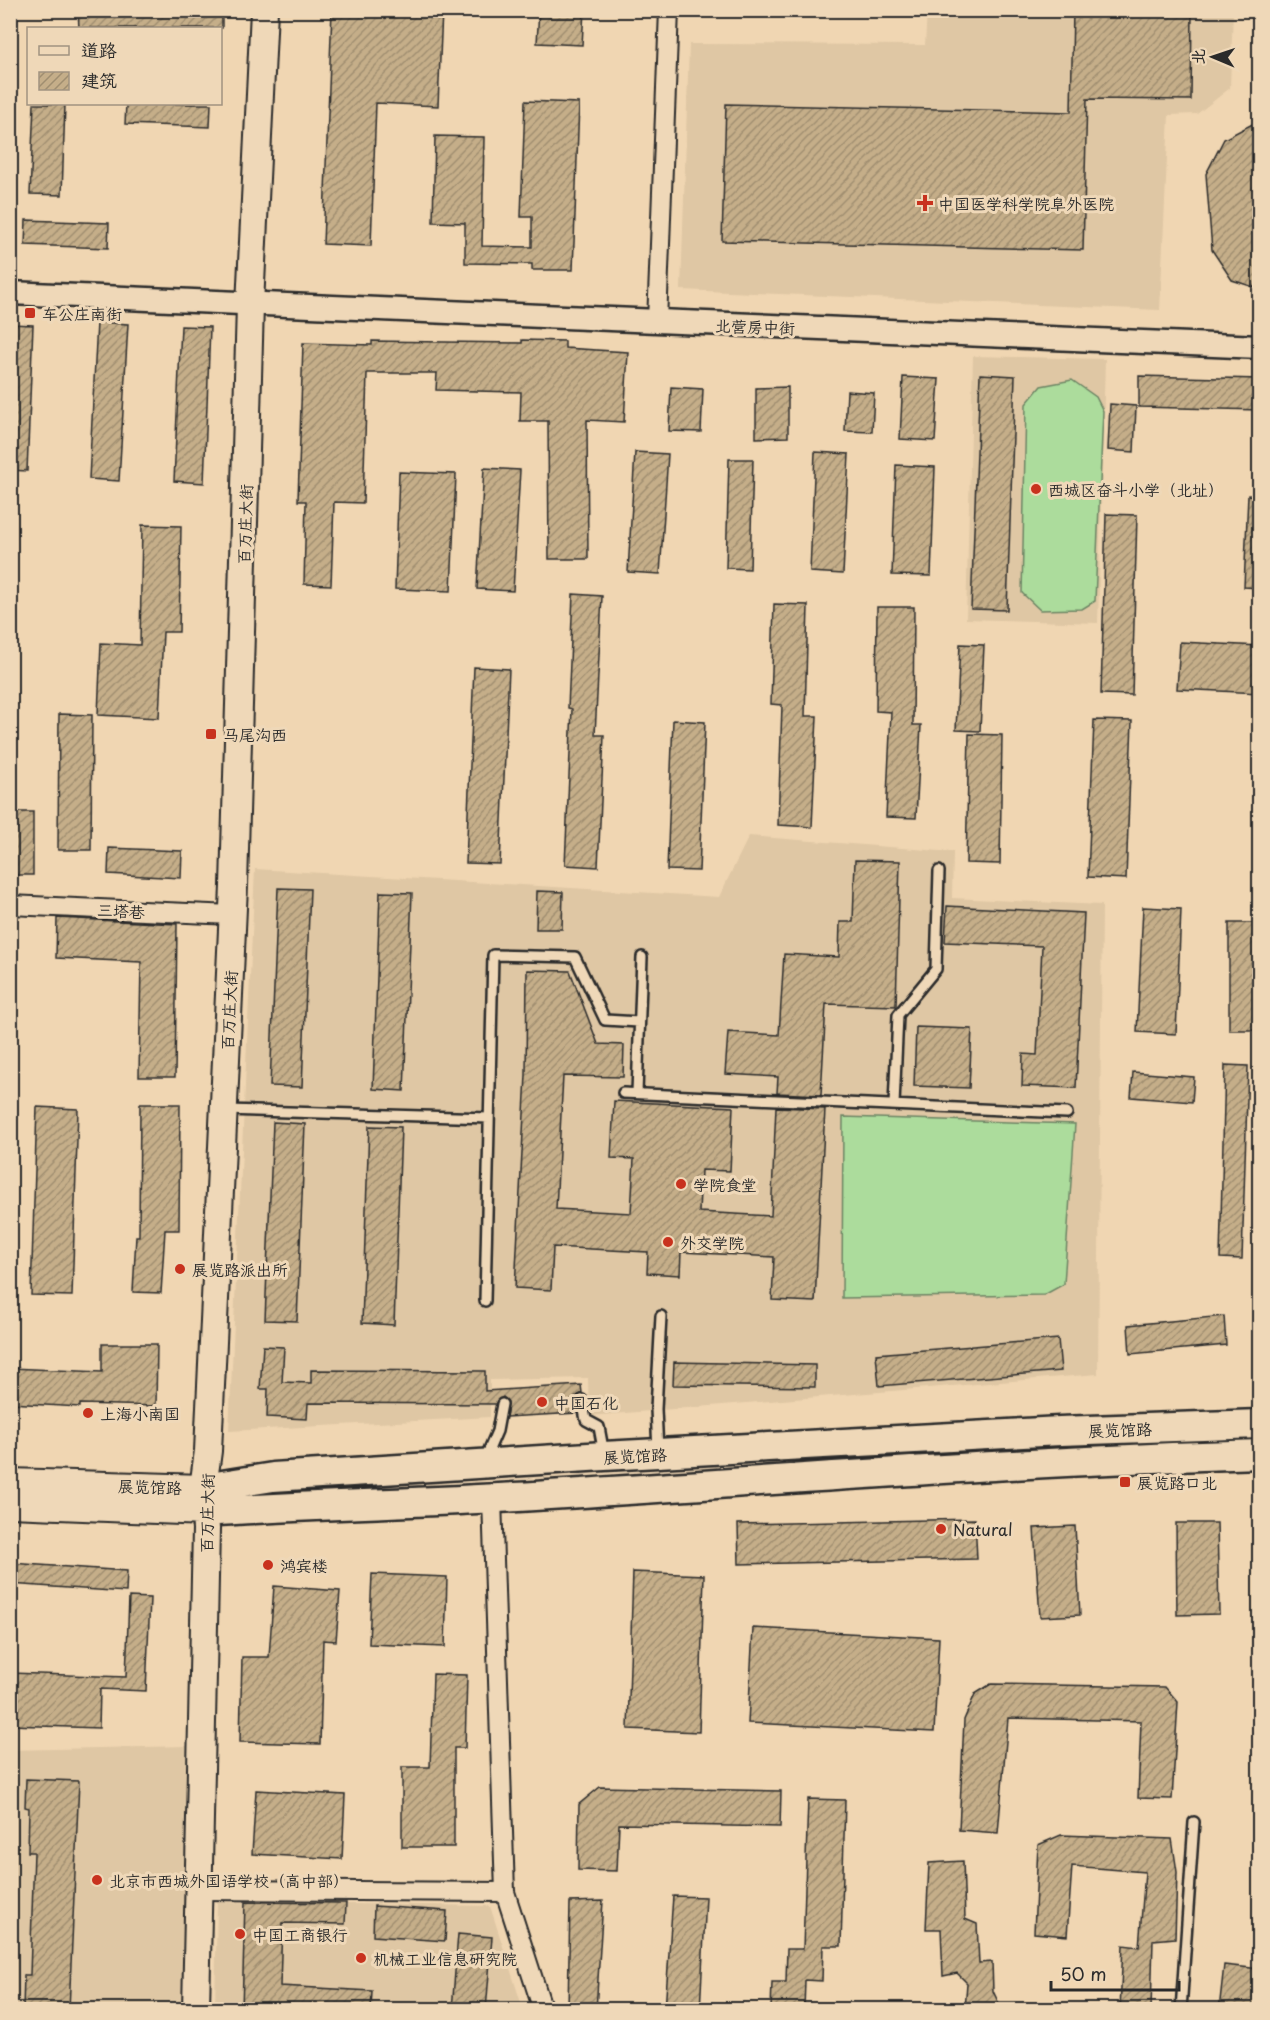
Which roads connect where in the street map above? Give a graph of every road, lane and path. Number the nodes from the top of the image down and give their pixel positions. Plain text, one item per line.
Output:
1 (264, 10) edge
2 (669, 10) edge
3 (10, 293) edge
4 (250, 305) junction
5 (657, 322) junction
6 (1260, 347) edge
7 (939, 871) dead end
8 (10, 905) edge
9 (232, 915) junction
10 (642, 957) dead end
11 (639, 1022) junction
12 (623, 1093) dead end
13 (637, 1093) junction
14 (894, 1105) junction
15 (224, 1110) junction
16 (1067, 1113) dead end
17 (489, 1118) junction
18 (485, 1301) dead end
19 (661, 1316) dead end
20 (582, 1400) dead end
21 (502, 1404) dead end
22 (1260, 1424) edge
23 (658, 1454) junction
24 (1260, 1454) edge
25 (604, 1456) junction
26 (483, 1465) junction
27 (10, 1482) edge
28 (492, 1499) junction
29 (204, 1500) junction
30 (10, 1504) edge
31 (1194, 1822) dead end
32 (199, 1890) junction
33 (505, 1892) junction
34 (196, 2010) edge
35 (543, 2010) edge
36 (1181, 2010) edge

1 - 4 main road, 百万庄大街
2 - 5 street
3 - 4 street
4 - 5 street, 北营房中街
4 - 9 main road, 百万庄大街
5 - 6 street, 北营房中街
7 - 14 lane
8 - 9 street, 三塔巷
9 - 15 main road, 百万庄大街
10 - 11 lane
11 - 13 lane
11 - 17 lane
12 - 13 lane
13 - 14 lane
14 - 16 lane
15 - 17 lane
15 - 29 main road, 百万庄大街
17 - 18 lane
19 - 23 lane
20 - 25 lane
21 - 26 lane
22 - 23 main road, 展览馆路
23 - 25 main road, 展览馆路
24 - 28 main road, 展览馆路
25 - 26 main road, 展览馆路
26 - 29 main road, 展览馆路
27 - 29 main road, 展览馆路
28 - 29 main road, 展览馆路
28 - 33 street
29 - 30 main road, 展览馆路
29 - 32 main road, 百万庄大街
31 - 36 lane
32 - 33 street
32 - 34 main road, 百万庄大街
33 - 35 street

